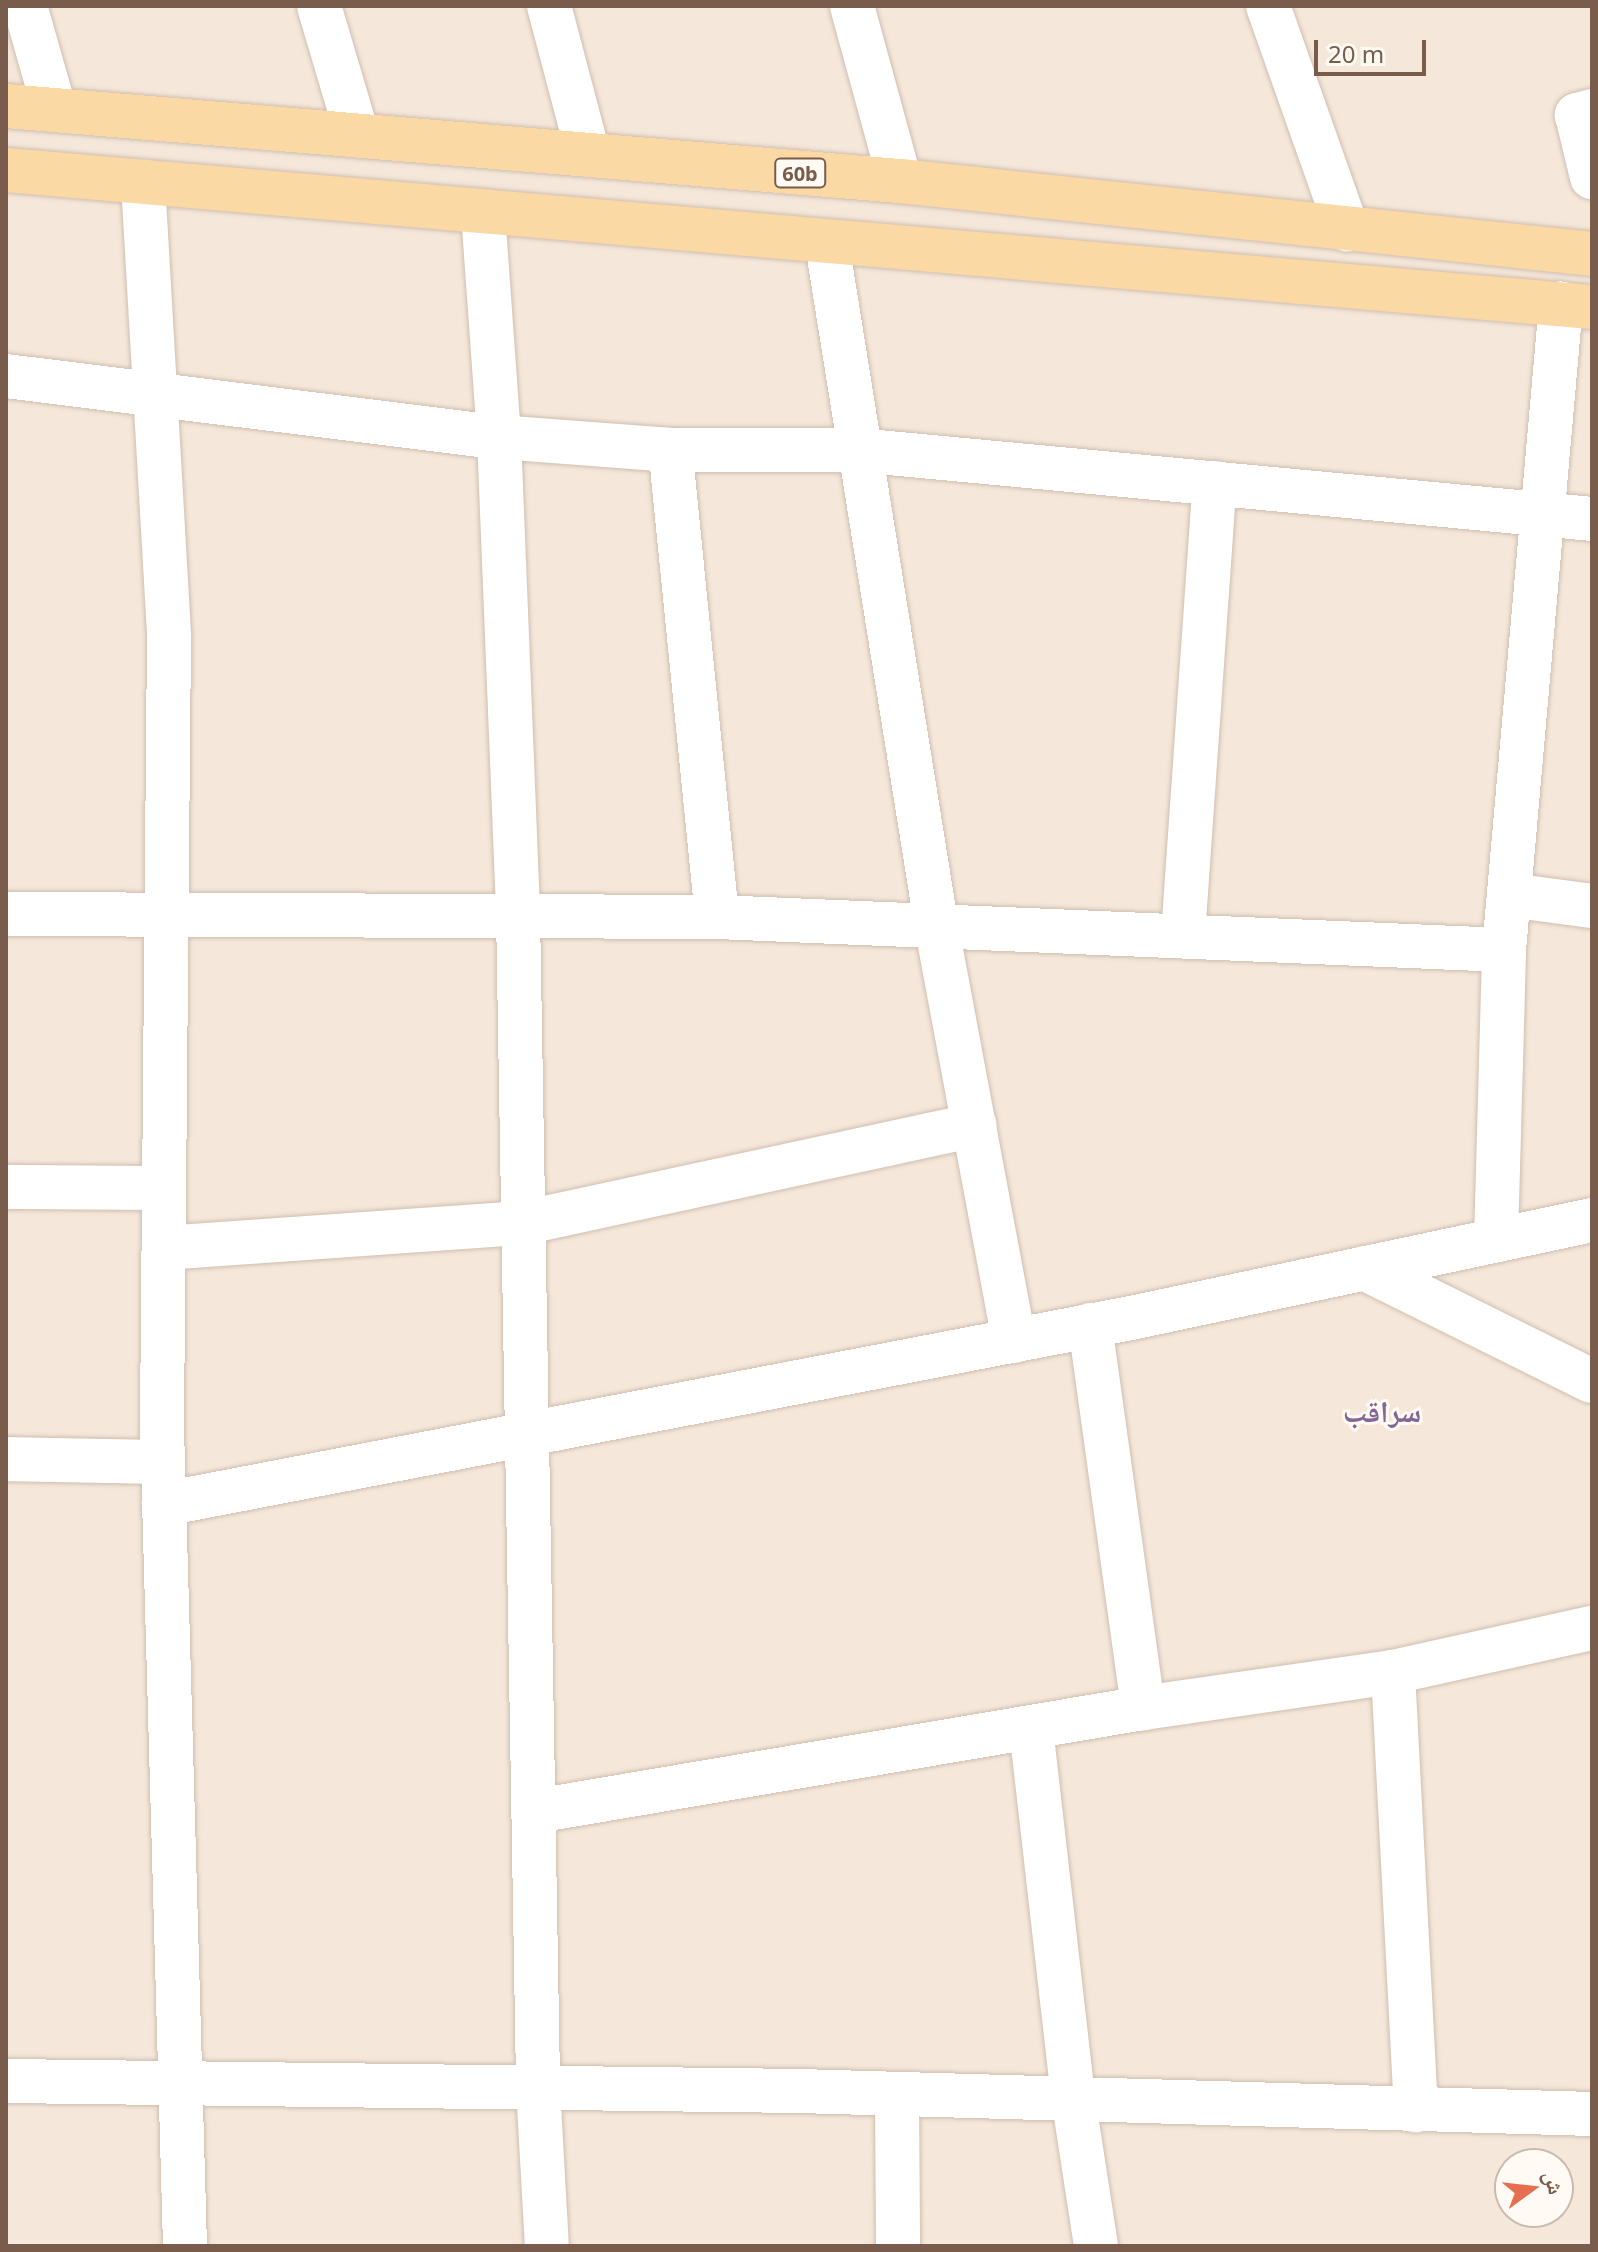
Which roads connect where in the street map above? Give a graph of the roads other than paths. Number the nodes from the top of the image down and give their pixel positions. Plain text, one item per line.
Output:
1 (25, 6) edge
2 (319, 6) edge
3 (549, 6) edge
4 (852, 6) edge
5 (1268, 6) edge
6 (6, 106) edge
7 (54, 108) junction
8 (1592, 111) edge
9 (357, 134) junction
10 (588, 154) junction
11 (6, 170) edge
12 (1592, 177) edge
13 (900, 181) junction
14 (143, 182) junction
15 (483, 213) junction
16 (1347, 229) junction
17 (827, 244) junction
18 (1592, 254) edge
19 (1576, 306) edge
20 (6, 376) edge
21 (156, 396) junction
22 (499, 437) junction
23 (670, 450) junction
24 (857, 450) junction
25 (1215, 483) junction
26 (1542, 513) junction
27 (1592, 519) edge
28 (1509, 895) junction
29 (1592, 906) edge
30 (166, 911) junction
31 (518, 912) junction
32 (6, 914) edge
33 (717, 917) junction
34 (937, 929) junction
35 (1183, 935) junction
36 (1504, 950) junction
37 (974, 1125) junction
38 (6, 1187) edge
39 (164, 1188) junction
40 (1592, 1220) edge
41 (522, 1223) junction
42 (1496, 1240) junction
43 (164, 1248) junction
44 (1364, 1268) junction
45 (1090, 1325) junction
46 (1014, 1341) junction
47 (1592, 1381) edge
48 (524, 1434) junction
49 (6, 1459) edge
50 (163, 1462) junction
51 (164, 1504) junction
52 (1592, 1628) edge
53 (1393, 1672) junction
54 (1143, 1708) junction
55 (1031, 1728) junction
56 (536, 1811) junction
57 (6, 2081) edge
58 (184, 2082) junction
59 (538, 2087) junction
60 (897, 2094) junction
61 (1073, 2097) junction
62 (1416, 2110) junction
63 (1592, 2114) edge
64 (185, 2246) edge
65 (547, 2246) edge
66 (898, 2246) edge
67 (1096, 2246) edge

1 - 7 street
2 - 9 street
3 - 10 street
4 - 13 street
5 - 16 street
6 - 7 main road, 60b
7 - 9 main road, 60b
8 - 12 street
9 - 10 main road, 60b
10 - 13 main road, 60b
11 - 14 main road
13 - 16 main road, 60b
14 - 15 main road
14 - 21 street
15 - 17 main road
15 - 22 street
16 - 18 main road, 60b
17 - 19 main road
17 - 24 street
19 - 26 street
20 - 21 street
21 - 22 street
21 - 30 street
22 - 23 street
22 - 31 street
23 - 24 street
23 - 33 street
24 - 25 street
24 - 34 street
25 - 26 street
25 - 35 street
26 - 27 street
26 - 28 street
28 - 29 street
28 - 36 street
30 - 31 street
30 - 32 street
30 - 39 street
31 - 33 street
31 - 41 street
33 - 34 street
34 - 35 street
34 - 37 street
35 - 36 street
36 - 42 street
37 - 41 street
37 - 46 street
38 - 39 street
39 - 43 street
40 - 42 street
41 - 43 street
41 - 48 street
42 - 44 street
43 - 50 street
44 - 45 street
44 - 47 street
45 - 46 street
45 - 54 street
46 - 48 street
48 - 51 street
48 - 56 street
49 - 50 street
50 - 51 street
51 - 58 street
52 - 53 street
53 - 54 street
53 - 62 street
54 - 55 street
55 - 56 street
55 - 61 street
56 - 59 street
57 - 58 street
58 - 59 street
58 - 64 street
59 - 60 street
59 - 65 street
60 - 61 street
60 - 66 street
61 - 62 street
61 - 67 street
62 - 63 street

